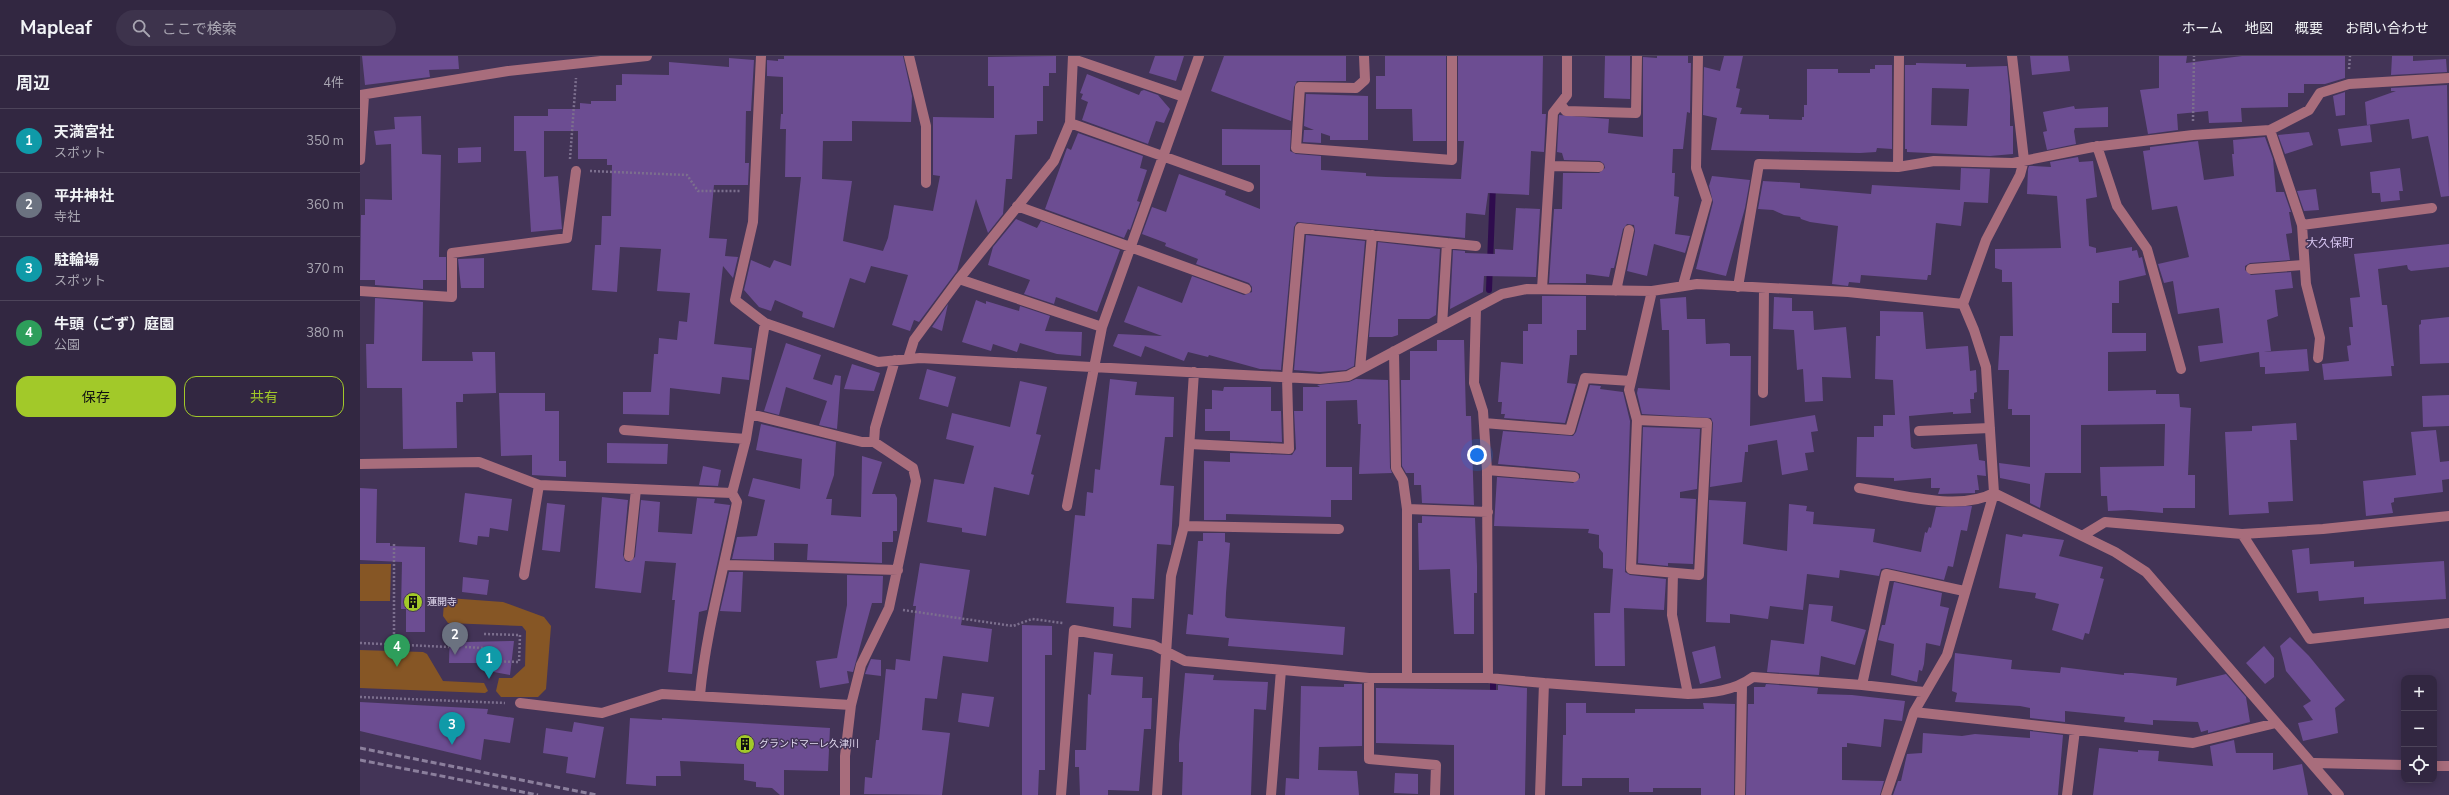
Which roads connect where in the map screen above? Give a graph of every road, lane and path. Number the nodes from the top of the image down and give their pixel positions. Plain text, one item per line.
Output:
1 (647, 56) edge
2 (761, 56) edge
3 (909, 56) edge
4 (1199, 56) edge
5 (1364, 56) edge
6 (1452, 56) edge
7 (1567, 56) edge
8 (1637, 56) edge
9 (1698, 56) edge
10 (1899, 56) edge
11 (2012, 56) edge
12 (2194, 56) edge
13 (1073, 57) edge
14 (577, 63) junction
15 (2449, 78) edge
16 (362, 95) edge
17 (1184, 97) junction
18 (1560, 104) junction
19 (1070, 123) junction
20 (2270, 130) junction
21 (2193, 135) junction
22 (2097, 146) junction
23 (1164, 156) junction
24 (360, 160) edge
25 (2024, 160) junction
26 (1550, 166) junction
27 (1599, 168) dead end
28 (1898, 168) junction
29 (576, 171) junction
30 (926, 182) dead end
31 (1249, 187) dead end
32 (755, 192) junction
33 (1018, 206) junction
34 (2432, 208) dead end
35 (2302, 225) junction
36 (1629, 230) dead end
37 (1372, 235) junction
38 (1447, 243) junction
39 (1131, 246) junction
40 (1476, 246) dead end
41 (2303, 265) junction
42 (2251, 270) dead end
43 (959, 279) junction
44 (1683, 285) junction
45 (1738, 287) junction
46 (1764, 288) junction
47 (1246, 289) dead end
48 (1542, 289) junction
49 (1616, 290) junction
50 (360, 291) edge
51 (1652, 291) junction
52 (1963, 304) junction
53 (1476, 308) junction
54 (765, 323) junction
55 (1442, 326) junction
56 (1102, 327) junction
57 (1394, 351) junction
58 (2318, 358) dead end
59 (908, 359) junction
60 (895, 360) junction
61 (1094, 367) junction
62 (1360, 369) junction
63 (2181, 369) dead end
64 (1194, 372) junction
65 (1287, 377) junction
66 (1631, 381) junction
67 (1763, 393) dead end
68 (750, 414) junction
69 (1637, 420) junction
70 (1484, 423) junction
71 (1990, 428) junction
72 (624, 430) dead end
73 (1919, 432) dead end
74 (746, 439) junction
75 (874, 442) junction
76 (1190, 444) junction
77 (360, 464) edge
78 (1487, 470) junction
79 (1574, 477) dead end
80 (539, 485) junction
81 (1859, 488) dead end
82 (636, 489) junction
83 (732, 493) junction
84 (1994, 493) junction
85 (1067, 506) dead end
86 (1407, 510) junction
87 (1488, 512) junction
88 (2449, 516) edge
89 (1184, 526) junction
90 (1339, 529) dead end
91 (2242, 534) junction
92 (2082, 536) junction
93 (394, 544) dead end
94 (629, 556) dead end
95 (726, 565) junction
96 (898, 570) junction
97 (1673, 573) junction
98 (524, 575) dead end
99 (1964, 591) junction
100 (889, 608) junction
101 (2449, 623) edge
102 (1074, 630) junction
103 (484, 634) dead end
104 (360, 643) edge
105 (394, 645) junction
106 (449, 647) dead end
107 (465, 647) dead end
108 (484, 648) dead end
109 (1166, 652) junction
110 (484, 661) dead end
111 (1281, 670) junction
112 (1369, 678) junction
113 (1407, 678) junction
114 (1488, 678) junction
115 (1544, 683) junction
116 (1742, 685) junction
117 (1862, 685) junction
118 (1924, 692) junction
119 (1688, 694) junction
120 (700, 696) junction
121 (360, 697) edge
122 (520, 703) joint
123 (851, 705) junction
124 (1914, 712) junction
125 (2276, 723) junction
126 (2075, 730) junction
127 (2314, 764) junction
128 (2401, 765) edge
129 (2437, 766) edge
130 (2449, 766) edge
131 (845, 795) edge
132 (1061, 795) edge
133 (1157, 795) edge
134 (1271, 795) edge
135 (1435, 795) edge
136 (1540, 795) edge
137 (1740, 795) edge
138 (1886, 795) edge
139 (2067, 795) edge
140 (2339, 795) edge

1 - 14 street
2 - 32 street
3 - 30 street
4 - 17 street
5 - 6 street
7 - 18 street
8 - 18 street
9 - 44 street
10 - 28 street
11 - 25 street
12 - 21 path
13 - 17 street
13 - 19 street
14 - 16 street
14 - 29 path
15 - 20 street
16 - 24 street
17 - 23 street
18 - 26 street
19 - 23 street
19 - 33 street
20 - 21 street
20 - 35 street
21 - 22 street
22 - 25 street
22 - 63 street
23 - 31 street
23 - 39 street
25 - 28 street
25 - 52 street
26 - 27 street
26 - 48 street
28 - 45 street
29 - 32 path
29 - 50 street
32 - 54 street
33 - 39 street
33 - 43 street
34 - 35 street
35 - 41 street
36 - 49 street
37 - 38 street
37 - 62 street
37 - 65 street
38 - 40 street
38 - 55 street
39 - 47 street
39 - 56 street
41 - 42 street
41 - 58 street
43 - 56 street
43 - 59 street
44 - 45 street
44 - 51 street
45 - 46 street
46 - 52 street
46 - 67 street
48 - 49 street
48 - 53 street
49 - 51 street
51 - 66 street
52 - 71 street
53 - 55 street
53 - 70 street
54 - 60 street
54 - 68 street
55 - 57 street
56 - 61 street
57 - 62 street
57 - 86 street
59 - 60 street
59 - 61 street
60 - 75 street
61 - 64 street
61 - 85 street
62 - 65 street
64 - 65 street
64 - 76 street
65 - 76 street
66 - 69 street
66 - 70 street
68 - 74 street
68 - 75 street
69 - 97 street
69 - 97 street
70 - 78 street
71 - 73 street
71 - 84 street
72 - 74 street
74 - 83 street
75 - 96 street
76 - 89 street
77 - 80 street
78 - 79 street
78 - 87 street
80 - 82 street
80 - 98 street
81 - 84 street
82 - 83 street
82 - 94 street
83 - 95 street
84 - 92 street
84 - 99 street
86 - 87 street
86 - 113 street
87 - 114 street
88 - 91 street
89 - 90 street
89 - 109 street
91 - 92 street
91 - 101 street
92 - 125 street
93 - 105 path
95 - 96 street
95 - 120 street
96 - 100 street
97 - 119 street
99 - 117 street
99 - 118 street
100 - 102 path
100 - 123 street
102 - 109 street
102 - 132 street
103 - 110 path
104 - 105 path
105 - 106 path
107 - 108 path
109 - 111 street
109 - 133 street
111 - 112 street
111 - 134 street
112 - 113 street
112 - 135 street
113 - 114 street
114 - 115 street
115 - 119 street
115 - 136 street
116 - 117 street
116 - 119 street
116 - 137 street
117 - 118 street
118 - 124 street
120 - 122 street
120 - 123 street
121 - 122 path
123 - 131 street
124 - 126 street
124 - 138 street
125 - 126 street
125 - 127 street
126 - 139 street
127 - 128 street
127 - 140 street
129 - 130 street

